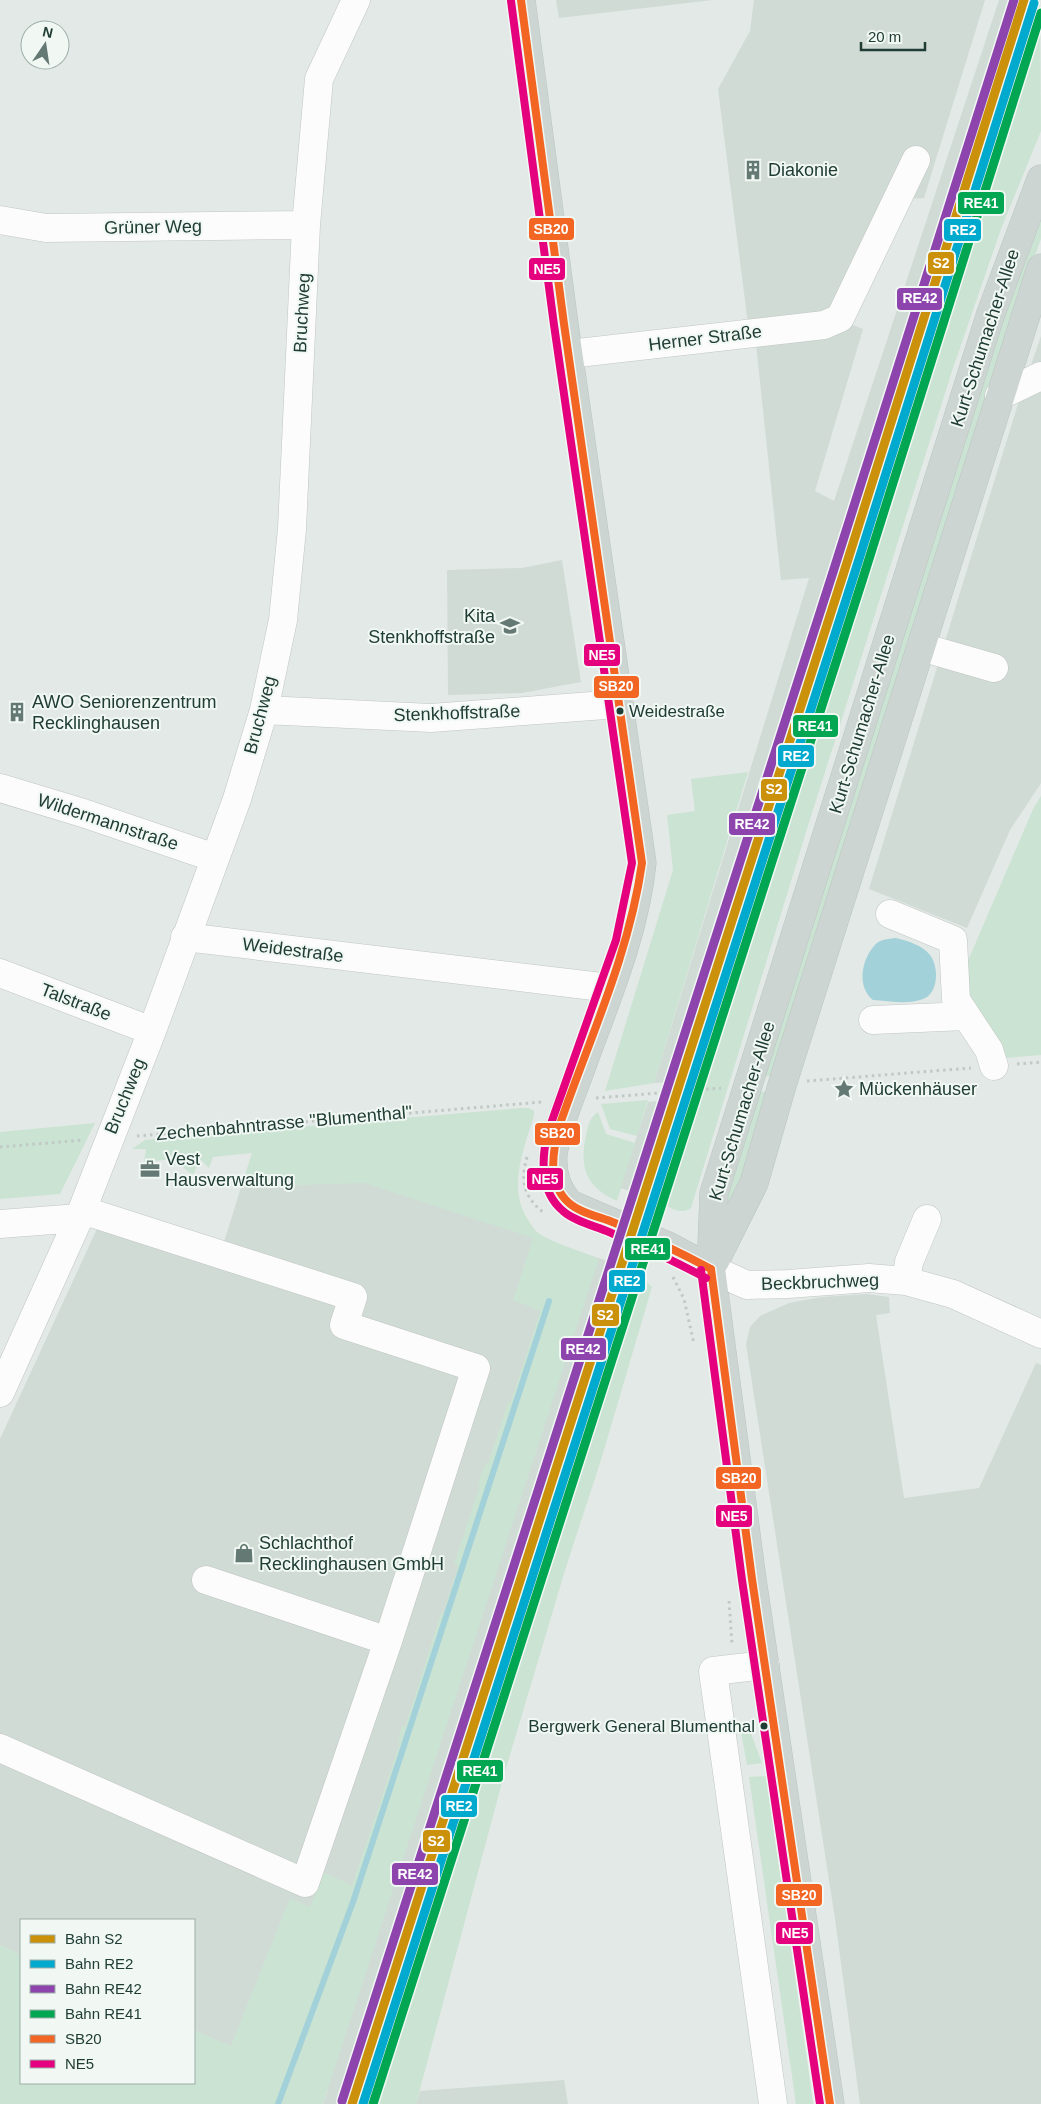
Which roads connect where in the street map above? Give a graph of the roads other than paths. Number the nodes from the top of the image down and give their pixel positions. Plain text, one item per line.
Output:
1 (356, 0) edge
2 (521, 0) edge
3 (916, 160) dead end
4 (1041, 179) edge
5 (0, 220) edge
6 (306, 225) junction
7 (1041, 268) edge
8 (569, 354) junction
9 (1041, 376) edge
10 (999, 396) junction
11 (921, 647) junction
12 (994, 668) dead end
13 (620, 704) junction
14 (264, 710) junction
15 (0, 788) edge
16 (215, 858) junction
17 (890, 914) dead end
18 (186, 937) junction
19 (0, 973) edge
20 (610, 988) junction
21 (966, 1016) junction
22 (873, 1020) dead end
23 (152, 1031) junction
24 (994, 1066) road end
25 (80, 1214) junction
26 (927, 1219) dead end
27 (0, 1224) edge
28 (711, 1270) junction
29 (906, 1281) junction
30 (1041, 1334) edge
31 (0, 1393) edge
32 (206, 1580) dead end
33 (388, 1641) junction
34 (765, 1665) junction
35 (0, 1748) edge
36 (773, 2104) edge
37 (830, 2104) edge

1 - 6 street, Bruchweg
2 - 8 main road
3 - 8 street, Herner Straße
4 - 28 main road, Kurt-Schumacher-Allee
5 - 6 street, Grüner Weg
6 - 14 street, Bruchweg
7 - 10 main road, Kurt-Schumacher-Allee
8 - 13 main road
9 - 10 street
10 - 11 main road, Kurt-Schumacher-Allee
11 - 12 street
11 - 28 main road, Kurt-Schumacher-Allee
13 - 14 street, Stenkhoffstraße
13 - 20 main road
14 - 16 street, Bruchweg
15 - 16 street, Wildermannstraße
16 - 18 street, Bruchweg
17 - 21 street
18 - 20 street, Weidestraße
18 - 23 street, Bruchweg
19 - 23 street, Talstraße
20 - 28 main road
21 - 22 street
21 - 24 street
23 - 25 street, Bruchweg
25 - 27 street
25 - 31 street, Bruchweg
25 - 33 street
26 - 29 street
28 - 29 street, Beckbruchweg
28 - 34 main road
29 - 30 street, Beckbruchweg
32 - 33 street
33 - 35 street
34 - 36 street
34 - 37 main road

